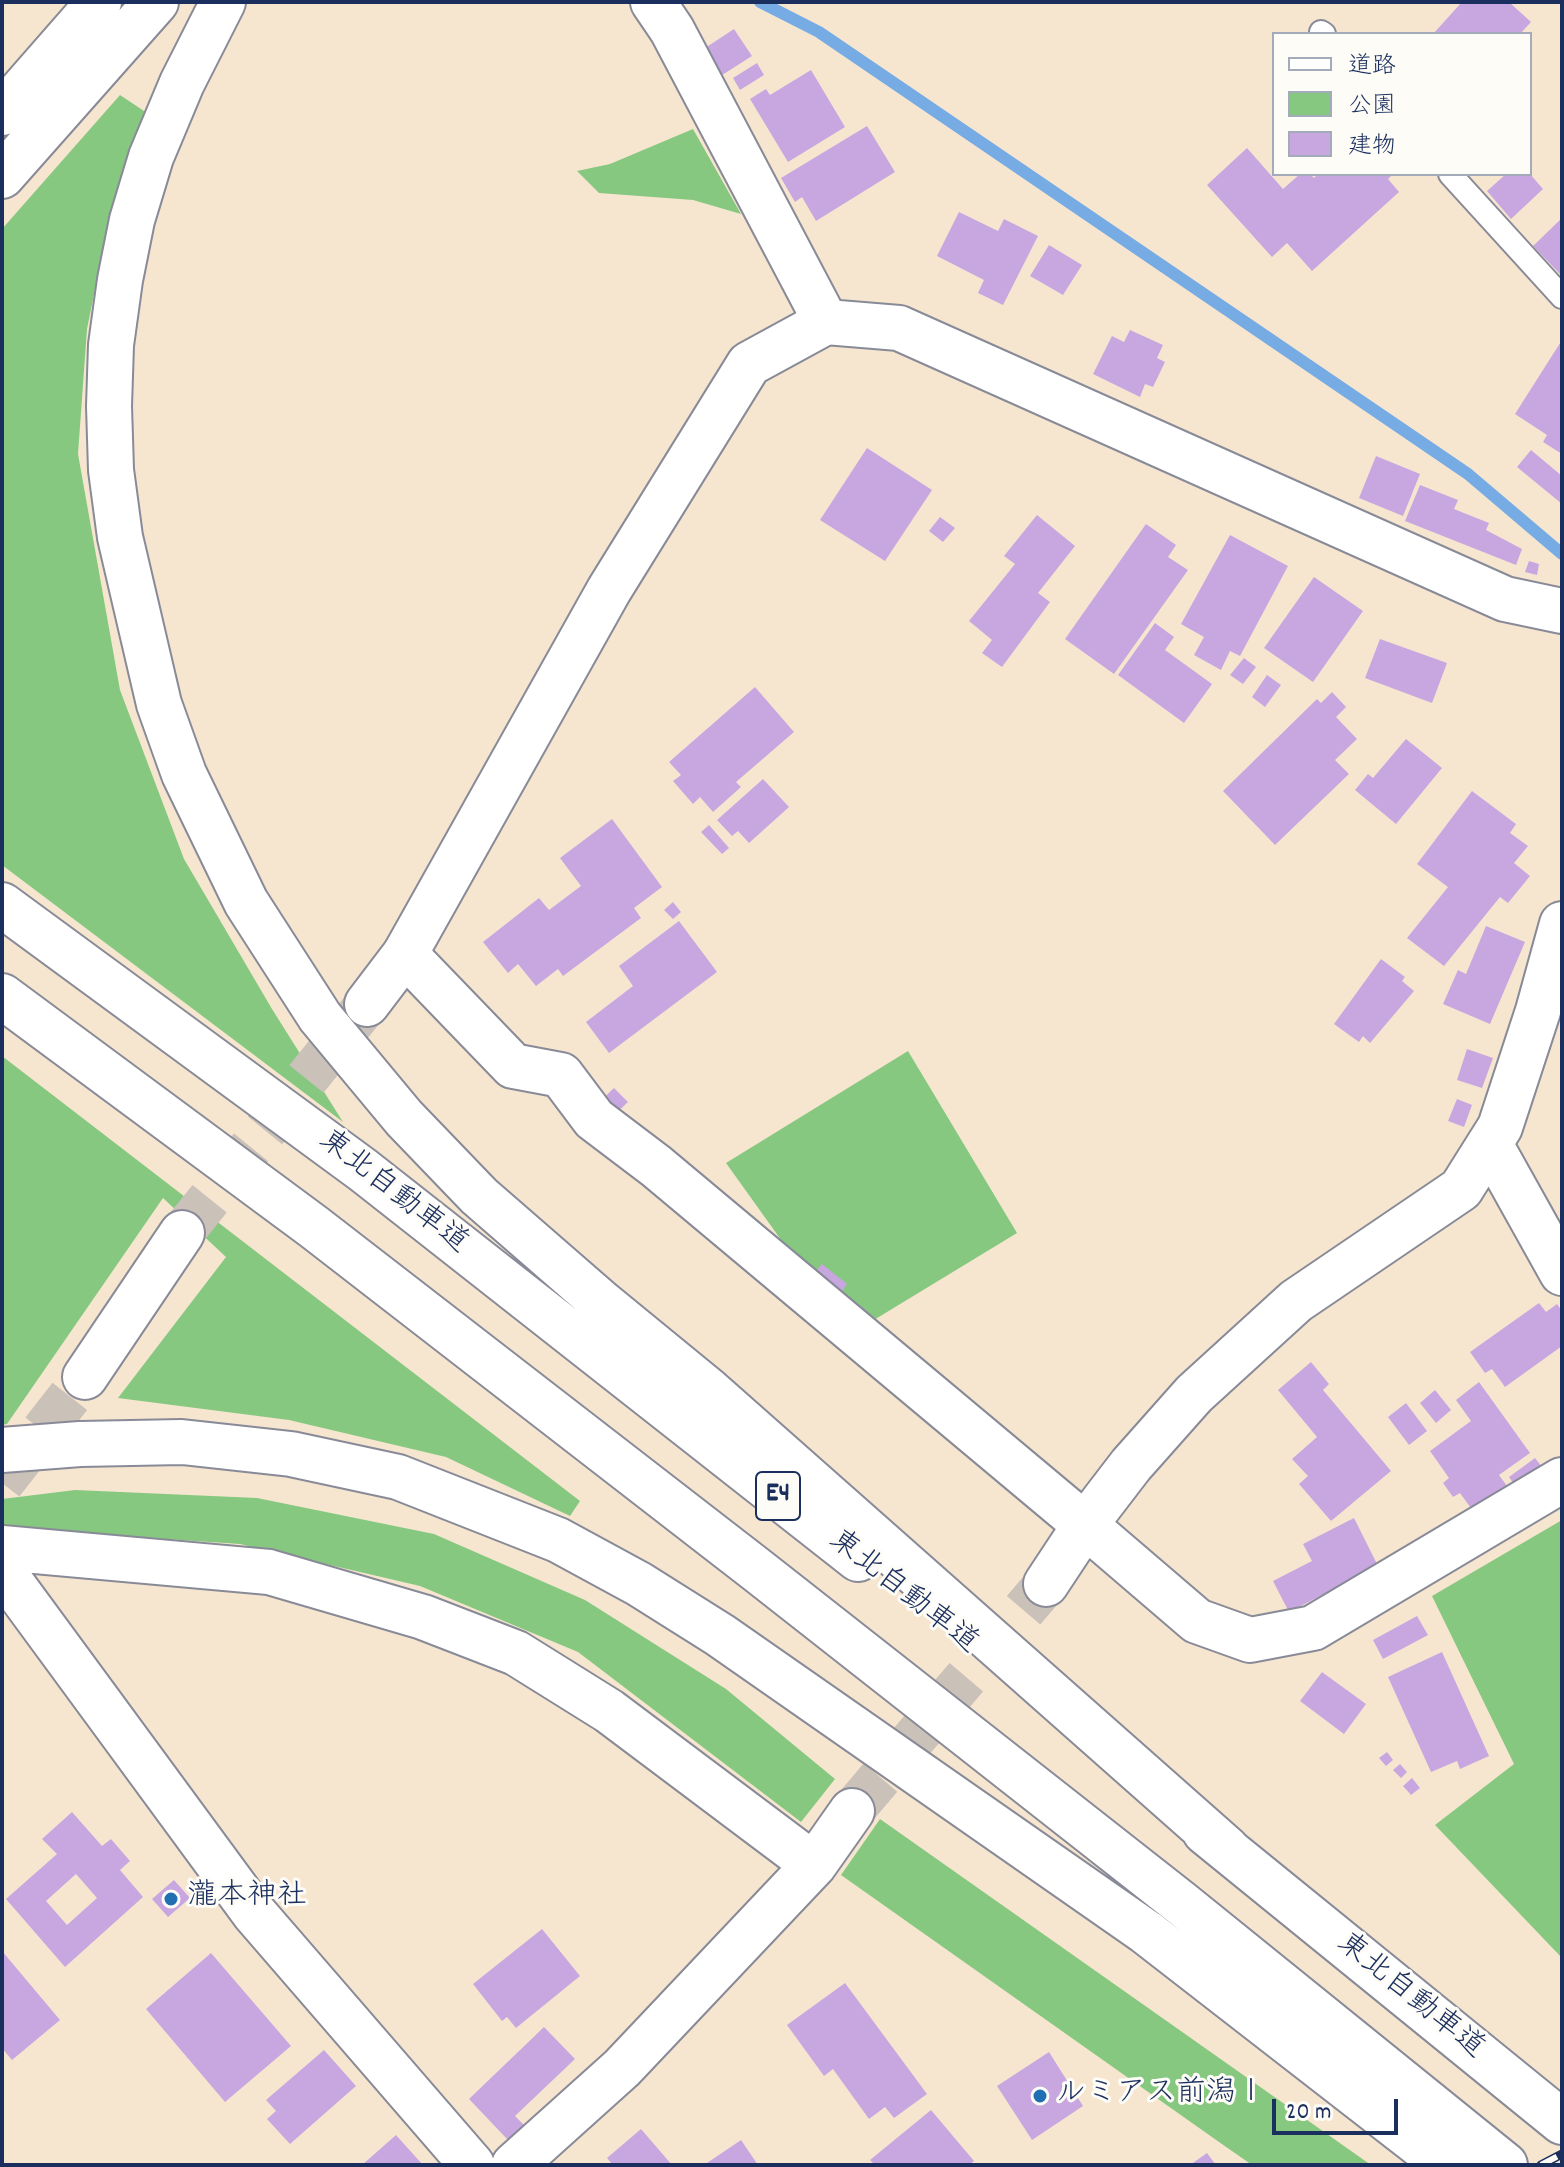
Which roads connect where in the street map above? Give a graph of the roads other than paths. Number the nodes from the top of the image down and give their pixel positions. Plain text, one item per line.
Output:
1 (99, 2) edge
2 (156, 2) edge
3 (223, 2) edge
4 (662, 16) edge
5 (2, 113) edge
6 (2, 176) edge
7 (1452, 176) edge
8 (1562, 297) edge
9 (826, 322) junction
10 (1562, 611) edge
11 (2, 905) edge
12 (1562, 924) edge
13 (405, 954) junction
14 (2, 996) edge
15 (367, 1004) tunnel mouth
16 (1490, 1144) junction
17 (182, 1233) tunnel mouth
18 (1562, 1273) edge
19 (85, 1377) tunnel mouth
20 (2, 1450) edge
21 (1562, 1480) edge
22 (1085, 1525) junction
23 (2, 1548) edge
24 (2, 1570) edge
25 (1046, 1584) tunnel mouth
26 (852, 1811) tunnel mouth
27 (1227, 1849) junction
28 (814, 1865) junction
29 (1551, 2114) edge
30 (1477, 2158) edge
31 (472, 2165) edge
32 (514, 2165) edge

1 - 5 main road
2 - 6 main road
3 - 27 main road
4 - 9 main road
7 - 8 lane
9 - 10 main road
9 - 13 main road
11 - 27 main road, 東北自動車道 / E4
12 - 16 main road
13 - 15 main road
13 - 22 main road
14 - 30 main road, E4
16 - 18 main road
16 - 22 main road
17 - 19 main road
20 - 30 main road
21 - 22 main road
22 - 25 main road
23 - 28 main road
24 - 31 main road
26 - 28 main road
27 - 29 main road, 東北自動車道 / E4
28 - 32 main road

